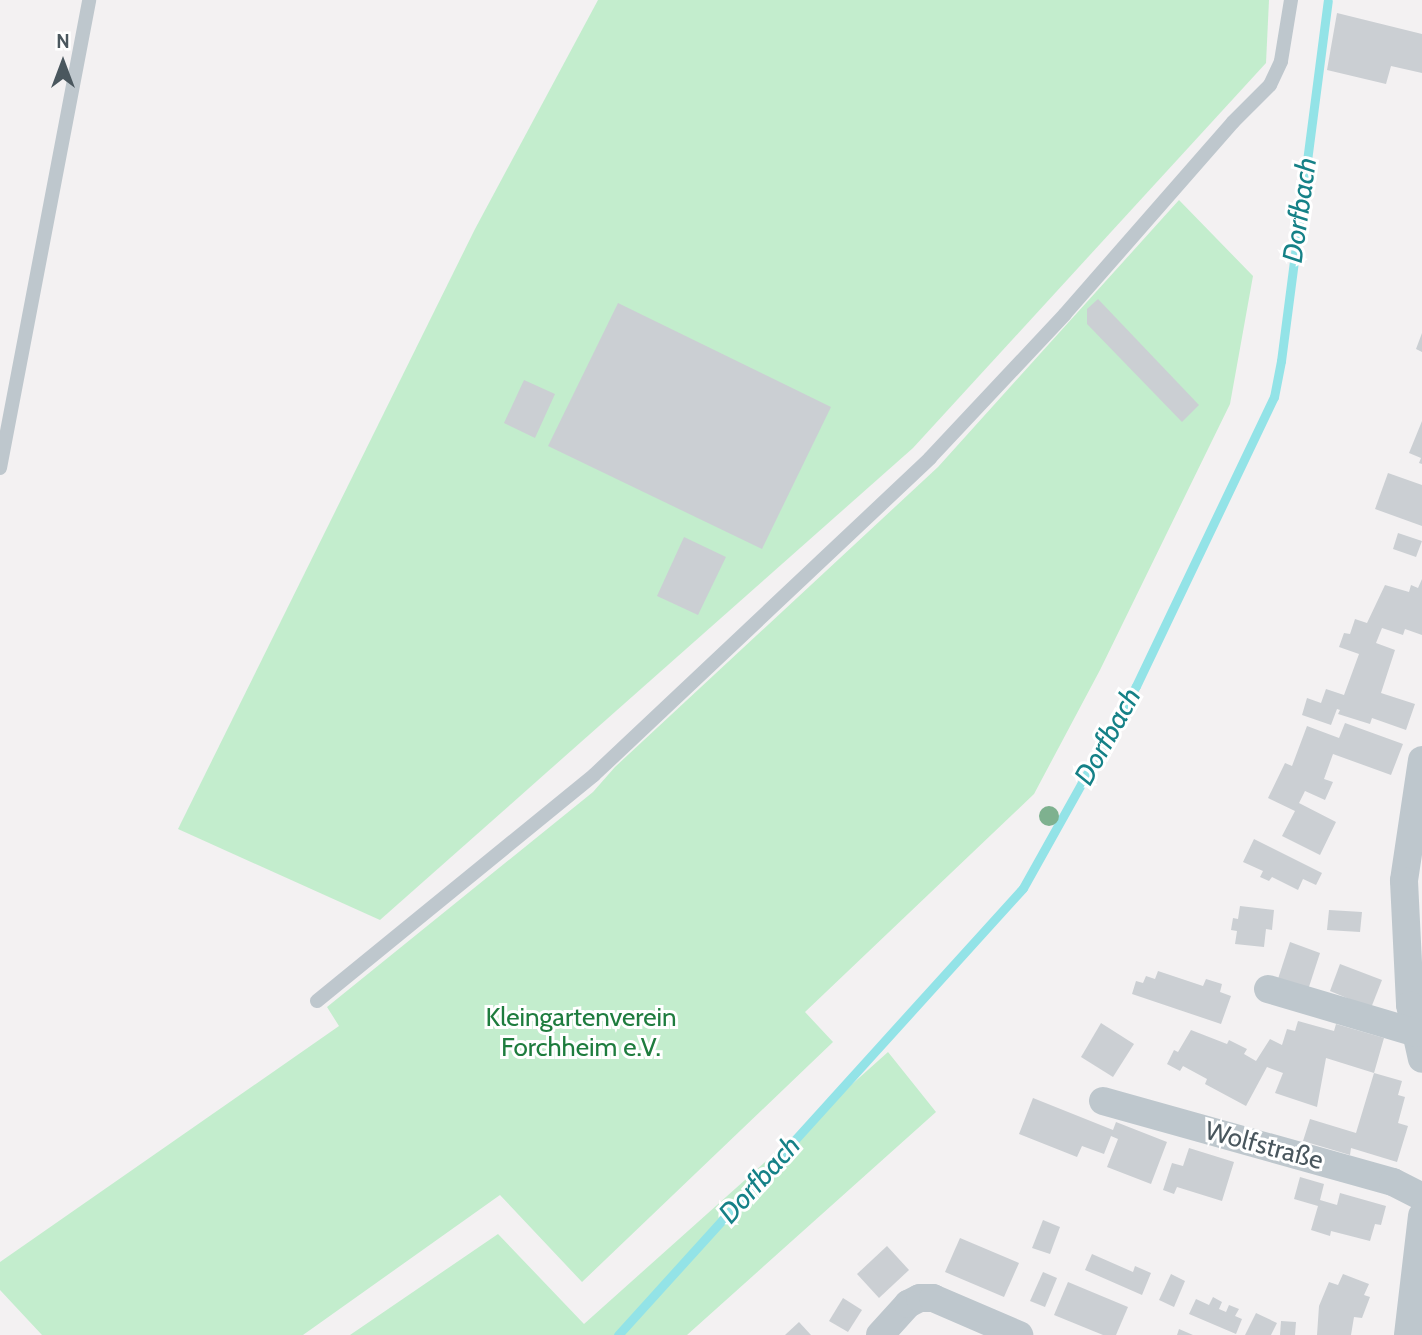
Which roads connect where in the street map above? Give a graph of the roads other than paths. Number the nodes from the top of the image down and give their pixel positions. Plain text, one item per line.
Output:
1 (89, 0) edge
2 (1290, 0) edge
3 (0, 468) edge
4 (1422, 761) edge
5 (1268, 989) dead end
6 (317, 1001) dead end
7 (1419, 1046) edge
8 (1103, 1101) dead end
9 (1422, 1197) edge
10 (1422, 1216) edge
11 (880, 1335) edge
12 (1019, 1335) edge
13 (1408, 1335) edge

1 - 3 lane
2 - 6 lane
4 - 7 street
5 - 7 street
8 - 9 street, Wolfstraße
10 - 13 street
11 - 12 street

